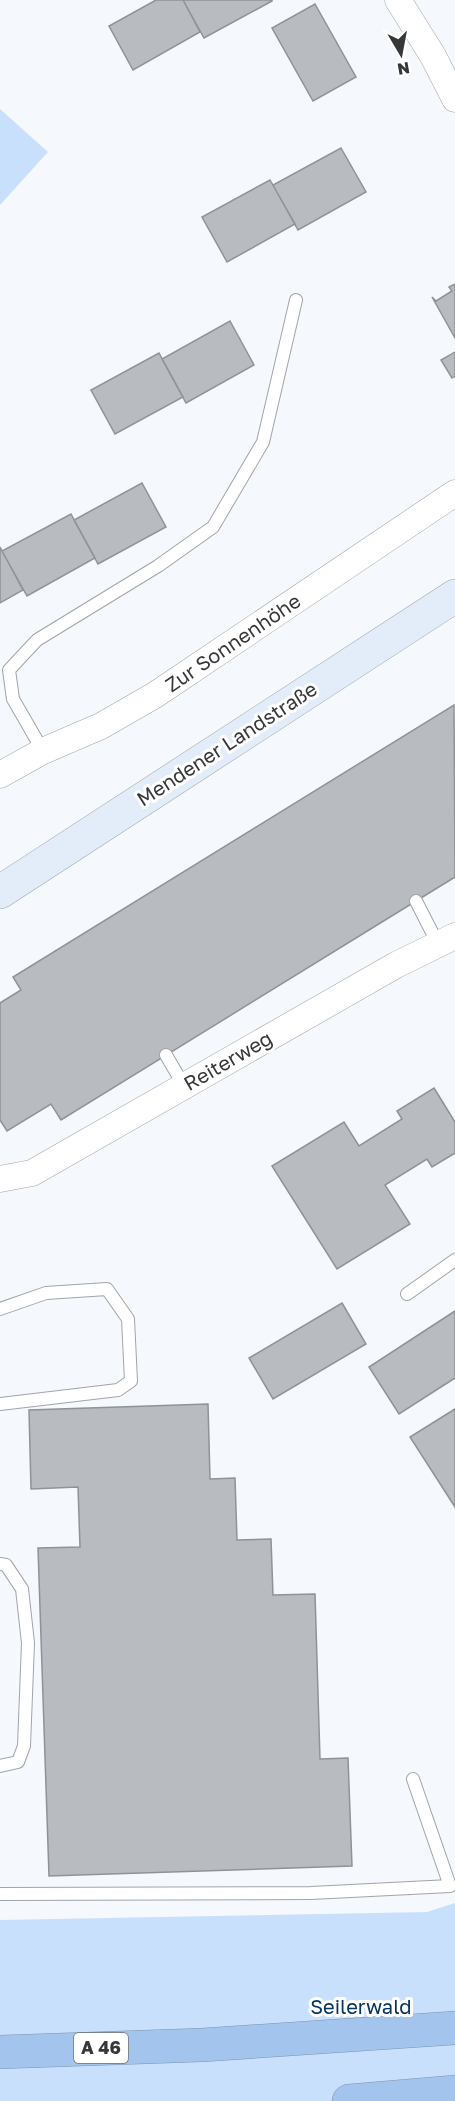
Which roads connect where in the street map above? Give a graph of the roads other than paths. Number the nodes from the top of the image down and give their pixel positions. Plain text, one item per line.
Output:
1 (398, 0) edge
2 (455, 99) edge
3 (296, 300) dead end
4 (455, 493) edge
5 (455, 596) edge
6 (43, 751) junction
7 (0, 775) edge
8 (0, 892) edge
9 (416, 901) dead end
10 (447, 940) edge
11 (166, 1055) dead end
12 (184, 1086) junction
13 (0, 1179) edge
14 (455, 1260) edge
15 (406, 1294) dead end
16 (0, 1309) edge
17 (0, 1404) edge
18 (0, 1564) edge
19 (0, 1766) edge
20 (413, 1779) dead end
21 (0, 1894) edge
22 (455, 2028) edge
23 (0, 2052) edge
24 (455, 2092) edge
25 (349, 2101) edge

1 - 2 street
3 - 6 lane
4 - 6 street, Zur Sonnenhöhe
5 - 8 main road, Mendener Landstraße
6 - 7 street, Zur Sonnenhöhe
9 - 10 lane
10 - 12 street, Reiterweg
11 - 12 lane
12 - 13 street, Reiterweg
14 - 15 lane
16 - 17 lane
18 - 19 lane
20 - 21 lane
22 - 23 highway, A 46
24 - 25 highway

